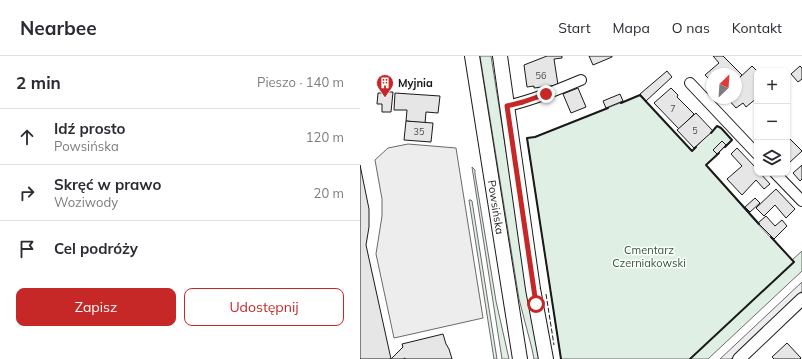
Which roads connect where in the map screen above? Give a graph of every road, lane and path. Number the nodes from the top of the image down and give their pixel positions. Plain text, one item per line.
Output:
1 (472, 56) edge
2 (500, 56) edge
3 (581, 80) dead end
4 (690, 83) dead end
5 (507, 106) junction
6 (754, 151) edge
7 (778, 176) edge
8 (802, 201) edge
9 (802, 299) edge
10 (520, 359) edge
11 (546, 359) edge
12 (739, 359) edge

1 - 10 main road, Powsińska
2 - 5 main road
3 - 5 street
4 - 6 street
5 - 11 main road
7 - 8 street
9 - 12 street

